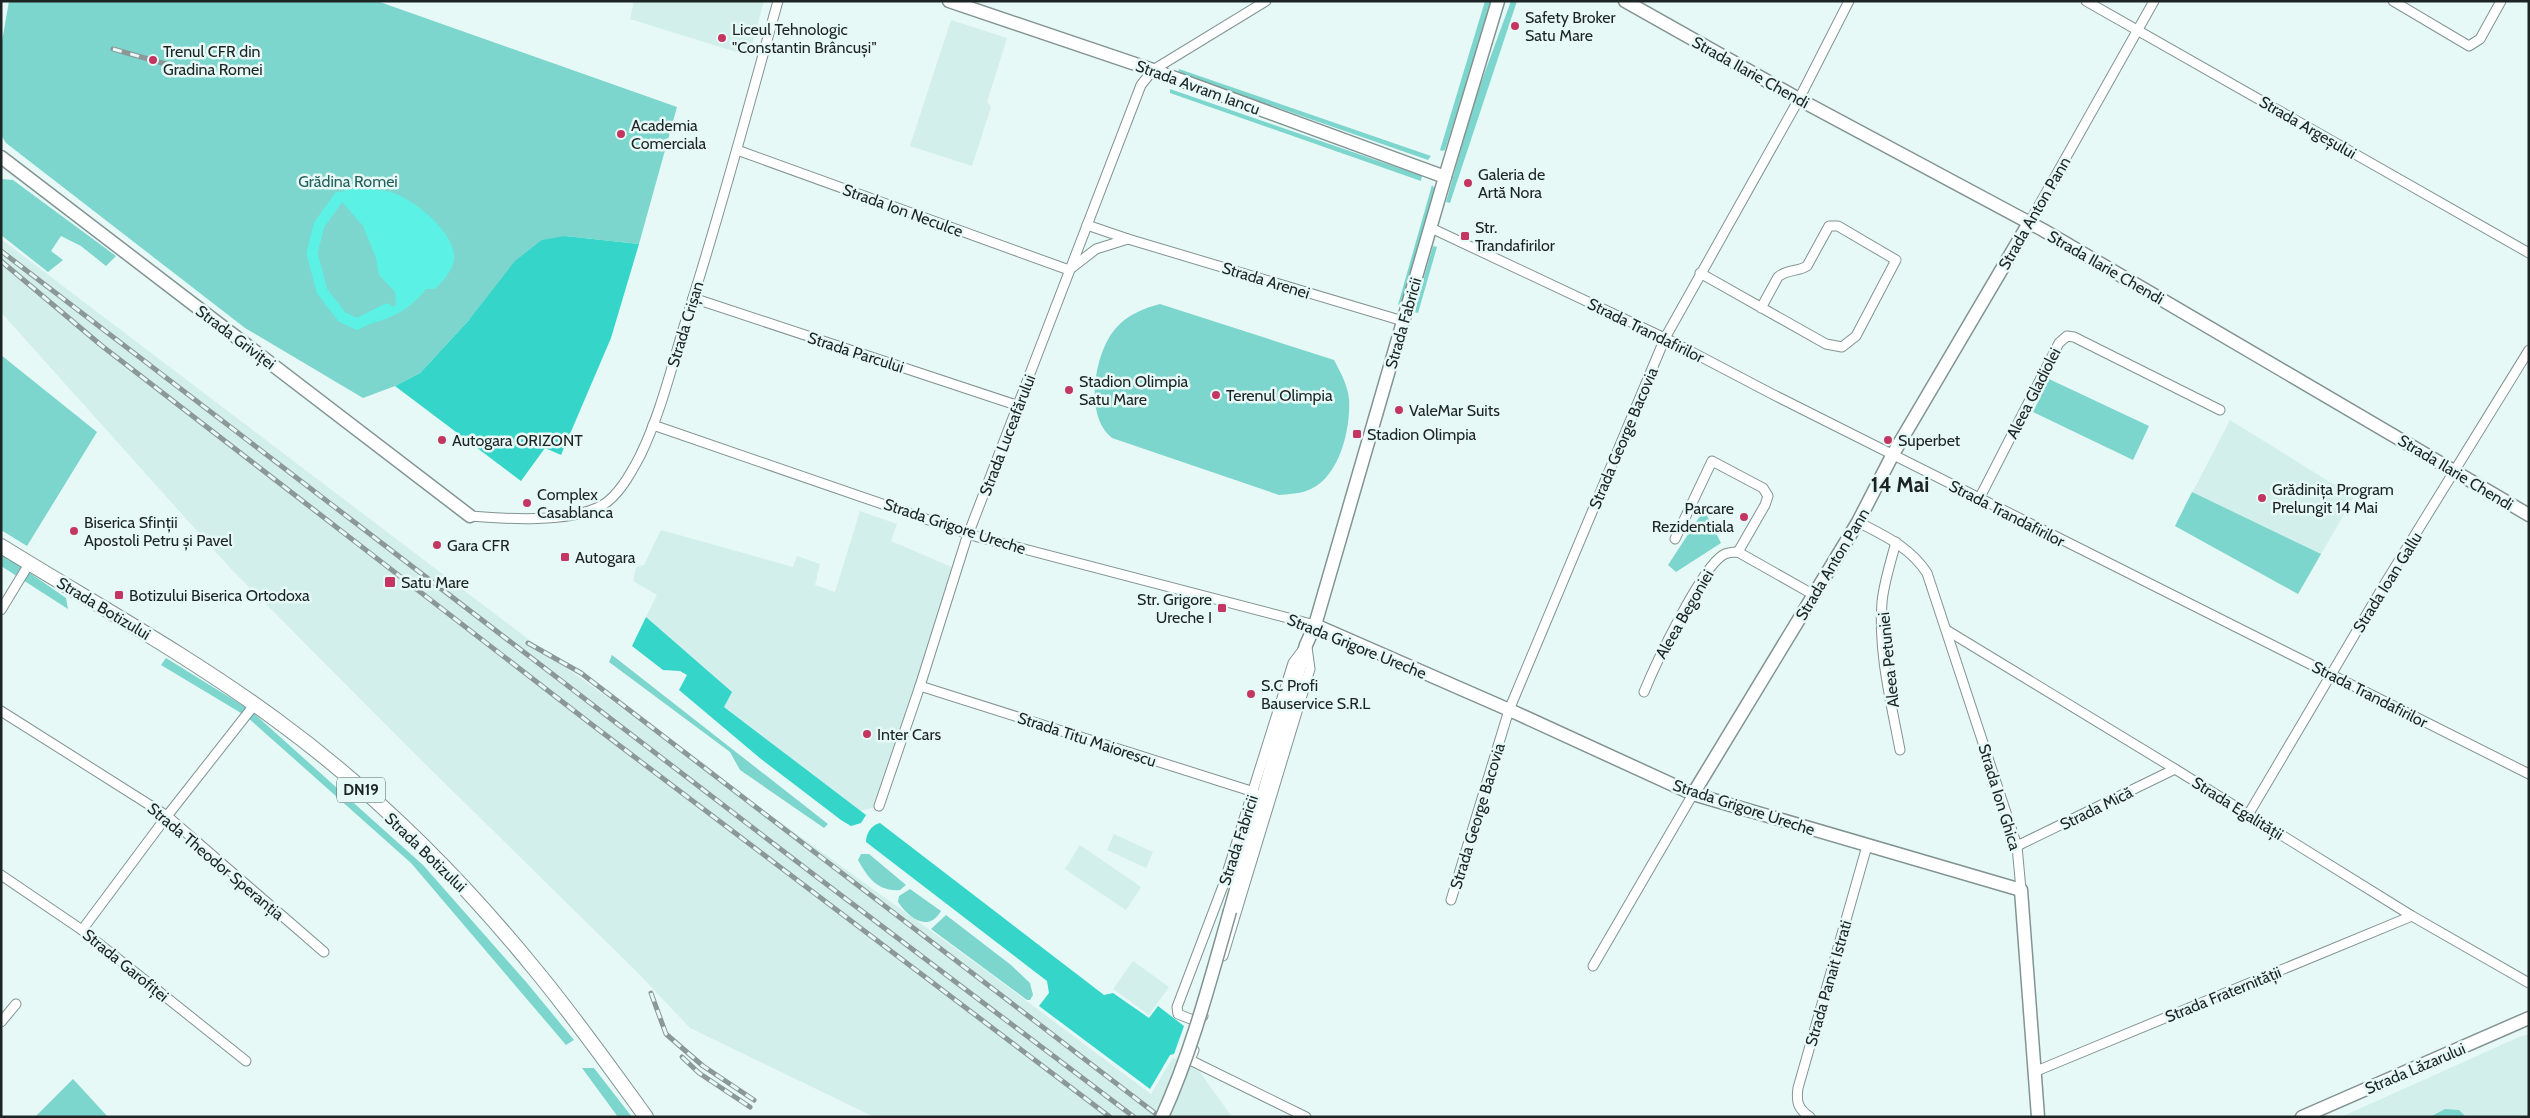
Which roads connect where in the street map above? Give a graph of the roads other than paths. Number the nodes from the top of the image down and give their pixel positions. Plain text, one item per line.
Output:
1 (778, 1) edge
2 (1266, 1) edge
3 (1498, 1) edge
4 (1625, 1) edge
5 (1850, 1) edge
6 (2086, 1) edge
7 (2154, 1) edge
8 (2393, 1) edge
9 (2501, 1) edge
10 (958, 3) edge
11 (2137, 30) junction
12 (1153, 70) junction
13 (1799, 99) junction
14 (737, 150) junction
15 (1, 157) edge
16 (1444, 177) junction
17 (2029, 223) junction
18 (1087, 225) junction
19 (1431, 228) junction
20 (1128, 239) junction
21 (2529, 254) edge
22 (1069, 270) junction
23 (1700, 273) junction
24 (693, 298) junction
25 (1761, 308) junction
26 (1403, 321) junction
27 (1665, 338) junction
28 (2529, 350) edge
29 (1019, 406) junction
30 (2220, 410) dead end
31 (653, 424) junction
32 (1893, 454) junction
33 (2455, 471) junction
34 (1979, 499) junction
35 (2529, 515) edge
36 (470, 516) joint
37 (1858, 522) junction
38 (968, 533) junction
39 (1675, 539) dead end
40 (1896, 542) junction
41 (1, 546) edge
42 (1738, 552) junction
43 (29, 564) junction
44 (1814, 594) junction
45 (1, 610) edge
46 (1315, 625) junction
47 (1948, 632) junction
48 (1306, 645) junction
49 (2331, 675) junction
50 (920, 686) junction
51 (1644, 692) dead end
52 (255, 704) junction
53 (1, 710) edge
54 (1509, 710) junction
55 (1900, 750) dead end
56 (2175, 769) junction
57 (2529, 774) edge
58 (1254, 792) junction
59 (1693, 794) junction
60 (879, 806) dead end
61 (2248, 815) junction
62 (167, 816) junction
63 (1867, 846) junction
64 (2017, 846) junction
65 (1, 875) edge
66 (2020, 890) junction
67 (1451, 900) dead end
68 (2412, 916) junction
69 (82, 930) junction
70 (324, 952) dead end
71 (1593, 966) dead end
72 (2529, 983) edge
73 (16, 1004) dead end
74 (1206, 1014) junction
75 (2529, 1018) edge
76 (1, 1022) edge
77 (246, 1062) dead end
78 (2034, 1072) junction
79 (646, 1117) edge
80 (1162, 1117) edge
81 (1306, 1117) edge
82 (1810, 1117) edge
83 (2038, 1117) edge
84 (2302, 1117) edge

1 - 14 street, Strada Crișan
2 - 12 street
3 - 16 street, Strada Fabricii
4 - 13 street, Strada Ilarie Chendi
5 - 13 street, Strada George Bacovia
6 - 11 street, Strada Argeșului
7 - 11 street, Strada Anton Pann
8 - 9 street
10 - 12 street, Strada Avram Iancu
11 - 17 street, Strada Anton Pann
11 - 21 street, Strada Argeșului
12 - 16 street, Strada Avram Iancu
12 - 18 street, Strada Luceafărului
13 - 17 street, Strada Ilarie Chendi
13 - 23 street, Strada George Bacovia
14 - 22 street, Strada Ion Neculce
14 - 24 street, Strada Crișan
15 - 36 street, Strada Griviței
16 - 19 street, Strada Fabricii
17 - 32 street, Strada Anton Pann
17 - 33 street, Strada Ilarie Chendi
18 - 20 street, Strada Arenei
18 - 22 street, Strada Luceafărului
19 - 26 street, Strada Fabricii
19 - 27 street, Strada Trandafirilor
20 - 22 street
20 - 26 street, Strada Arenei
22 - 29 street, Strada Luceafărului
23 - 25 street
23 - 27 street, Strada George Bacovia
24 - 29 street, Strada Parcului
24 - 31 street, Strada Crișan
25 - 25 street
26 - 46 street, Strada Fabricii
27 - 32 street, Strada Trandafirilor
27 - 54 street, Strada George Bacovia
28 - 33 street, Strada Ioan Gallu
29 - 38 street, Strada Luceafărului
30 - 34 street, Aleea Gladiolei
31 - 36 street, Strada Crișan
31 - 38 street, Strada Grigore Ureche
32 - 34 street, Strada Trandafirilor
32 - 37 street, Strada Anton Pann
33 - 35 street, Strada Ilarie Chendi
33 - 49 street, Strada Ioan Gallu
34 - 49 street, Strada Trandafirilor
37 - 40 street, Strada Ion Ghica
37 - 44 street, Strada Anton Pann
38 - 46 street, Strada Grigore Ureche
38 - 50 street, Strada Luceafărului
39 - 42 street
40 - 47 street, Strada Ion Ghica
40 - 55 street, Aleea Petuniei
41 - 43 main road, Strada Botizului / DN19
42 - 44 street
42 - 51 street, Aleea Begoniei
43 - 45 street
43 - 52 main road, Strada Botizului / DN19
44 - 59 street, Strada Anton Pann
46 - 48 street, Strada Fabricii
46 - 54 street, Strada Grigore Ureche
47 - 56 street, Strada Egalității
47 - 64 street, Strada Ion Ghica
48 - 58 street, Strada Fabricii
48 - 74 street, Strada Fabricii
48 - 80 street, Strada Fabricii, bridge
49 - 57 street, Strada Trandafirilor
49 - 61 street, Strada Ioan Gallu
50 - 58 street, Strada Titu Maiorescu
50 - 60 street, Strada Luceafărului
52 - 62 street
52 - 79 main road, Strada Botizului / DN19
53 - 62 street, Strada Theodor Speranția
54 - 59 street, Strada Grigore Ureche
54 - 67 street, Strada George Bacovia
56 - 61 street, Strada Egalității
56 - 64 street, Strada Mică
58 - 74 street, Strada Fabricii
59 - 63 street, Strada Grigore Ureche
59 - 71 street, Strada Anton Pann
61 - 68 street, Strada Egalității
62 - 69 street
62 - 70 street, Strada Theodor Speranția
63 - 66 street, Strada Grigore Ureche
63 - 82 street, Strada Panait Istrati
64 - 66 street, Strada Ion Ghica
65 - 69 street, Strada Garofiței
66 - 78 street, Strada Ion Ghica
68 - 72 street, Strada Egalității
68 - 78 street, Strada Fraternității
69 - 77 street, Strada Garofiței
73 - 76 street
74 - 81 street
75 - 84 street, Strada Lăzarului
78 - 83 street, Strada Ion Ghica

